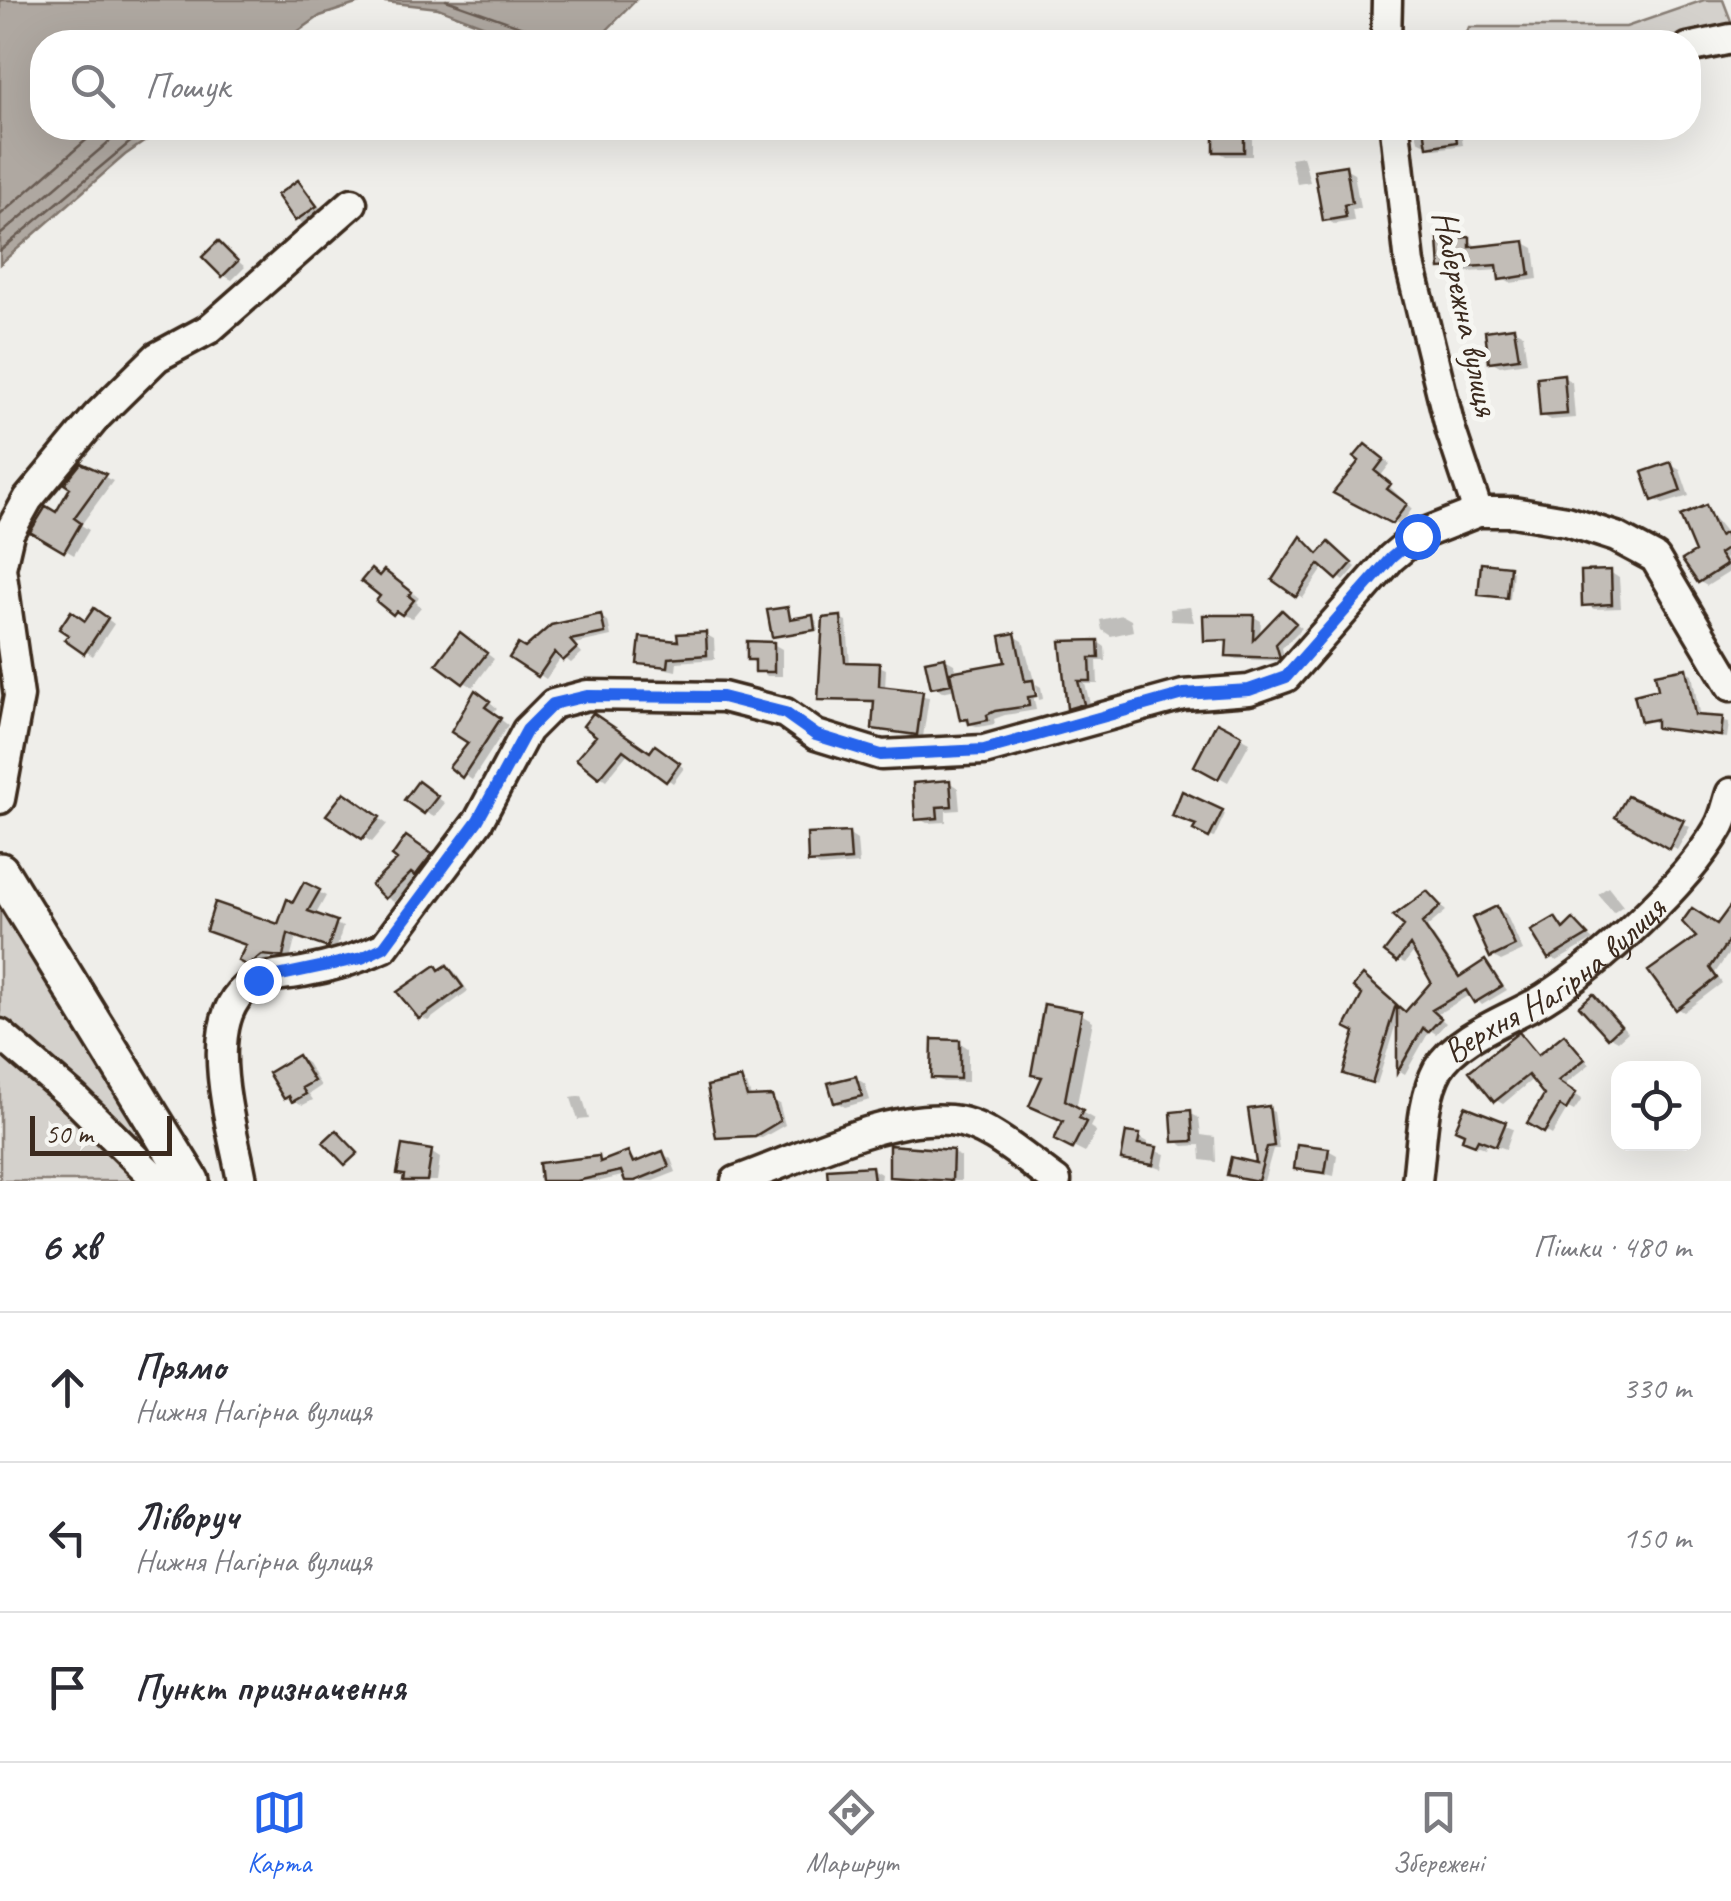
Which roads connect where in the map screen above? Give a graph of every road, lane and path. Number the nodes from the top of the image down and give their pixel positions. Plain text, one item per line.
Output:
1 (1387, 0) edge
2 (1386, 30) edge
3 (1731, 39) edge
4 (1701, 45) edge
5 (1395, 140) edge
6 (352, 203) dead end
7 (1478, 512) junction
8 (1731, 686) edge
9 (1731, 793) edge
10 (0, 799) edge
11 (0, 871) edge
12 (0, 1034) edge
13 (158, 1181) edge
14 (191, 1181) edge
15 (242, 1181) edge
16 (736, 1181) edge
17 (1056, 1181) edge
18 (1417, 1181) edge

1 - 2 street
3 - 4 street
5 - 7 street, Набережна вулиця
6 - 10 street
7 - 8 street
7 - 15 street
9 - 18 street, Верхня Нагірна вулиця
11 - 14 main road
12 - 13 street
16 - 17 street

